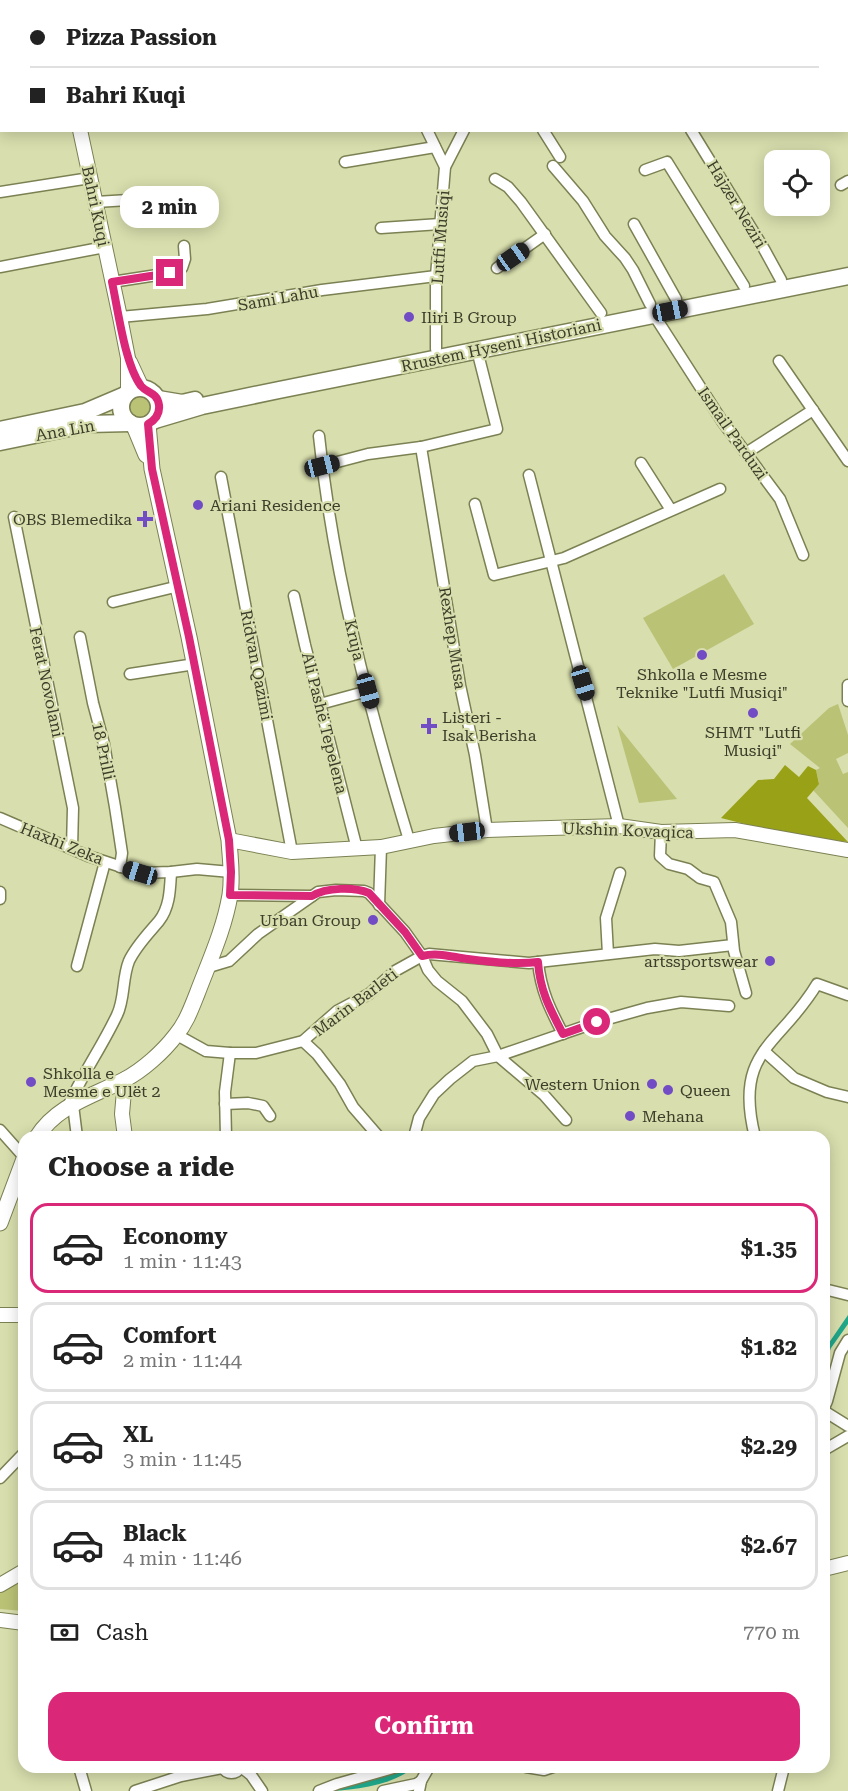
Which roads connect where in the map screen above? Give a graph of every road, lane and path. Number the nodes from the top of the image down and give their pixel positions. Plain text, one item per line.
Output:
1 (80, 132) edge
2 (428, 132) edge
3 (463, 132) edge
4 (544, 132) edge
5 (692, 132) edge
6 (435, 147) junction
7 (345, 162) dead end
8 (445, 167) junction
9 (645, 170) dead end
10 (90, 178) junction
11 (495, 179) dead end
12 (0, 192) edge
13 (161, 198) dead end
14 (96, 202) junction
15 (440, 224) junction
16 (634, 224) dead end
17 (381, 228) dead end
18 (545, 234) junction
19 (184, 246) dead end
20 (105, 247) junction
21 (848, 265) edge
22 (0, 267) edge
23 (497, 268) dead end
24 (436, 276) junction
25 (848, 276) edge
26 (781, 280) junction
27 (112, 282) junction
28 (744, 286) junction
29 (676, 299) junction
30 (652, 309) junction
31 (602, 313) junction
32 (120, 317) junction
33 (436, 349) junction
34 (477, 350) junction
35 (779, 361) dead end
36 (132, 392) junction
37 (158, 399) junction
38 (813, 410) junction
39 (142, 423) junction
40 (0, 430) edge
41 (319, 436) dead end
42 (0, 442) edge
43 (421, 447) junction
44 (746, 453) junction
45 (848, 461) edge
46 (641, 463) dead end
47 (322, 466) junction
48 (530, 475) dead end
49 (221, 477) dead end
50 (720, 489) dead end
51 (475, 504) dead end
52 (671, 510) junction
53 (14, 517) dead end
54 (803, 555) dead end
55 (551, 561) junction
56 (179, 586) junction
57 (294, 596) dead end
58 (113, 602) dead end
59 (80, 637) dead end
60 (195, 664) junction
61 (130, 674) dead end
62 (848, 685) edge
63 (368, 691) junction
64 (848, 701) edge
65 (320, 704) junction
66 (0, 818) edge
67 (619, 826) junction
68 (487, 830) junction
69 (661, 832) junction
70 (229, 840) junction
71 (409, 840) junction
72 (381, 847) junction
73 (72, 848) junction
74 (357, 849) junction
75 (848, 850) edge
76 (292, 852) junction
77 (105, 862) junction
78 (120, 867) junction
79 (171, 872) junction
80 (231, 872) junction
81 (620, 873) dead end
82 (0, 892) edge
83 (230, 895) junction
84 (312, 896) junction
85 (0, 899) edge
86 (379, 905) junction
87 (733, 945) junction
88 (608, 954) junction
89 (422, 956) junction
90 (538, 962) junction
91 (77, 966) dead end
92 (209, 967) junction
93 (746, 993) dead end
94 (848, 995) edge
95 (729, 1006) dead end
96 (563, 1034) junction
97 (177, 1035) junction
98 (303, 1041) junction
99 (764, 1051) junction
100 (230, 1053) junction
101 (498, 1056) junction
102 (125, 1079) junction
103 (848, 1097) edge
104 (225, 1104) junction
105 (70, 1107) junction
106 (270, 1116) dead end
107 (566, 1120) dead end
108 (0, 1130) edge
109 (43, 1131) edge
110 (76, 1131) edge
111 (124, 1131) edge
112 (226, 1131) edge
113 (373, 1131) edge
114 (416, 1131) edge
115 (754, 1131) edge
116 (18, 1151) edge
117 (18, 1174) edge
118 (0, 1223) edge
119 (830, 1290) edge
120 (848, 1295) edge
121 (0, 1315) edge
122 (18, 1315) edge
123 (848, 1340) edge
124 (830, 1390) edge
125 (830, 1413) edge
126 (848, 1426) edge
127 (848, 1436) edge
128 (830, 1446) edge
129 (18, 1459) edge
130 (0, 1478) edge
131 (848, 1563) edge
132 (830, 1568) edge
133 (18, 1575) edge
134 (0, 1586) edge
135 (0, 1620) edge
136 (18, 1622) edge
137 (81, 1773) edge
138 (196, 1773) edge
139 (248, 1773) edge
140 (376, 1773) edge
141 (782, 1773) edge
142 (420, 1786) edge
143 (86, 1791) edge
144 (135, 1791) edge
145 (262, 1791) edge
146 (319, 1791) edge
147 (383, 1791) edge
148 (778, 1791) edge

1 - 10 street, Bahri Kuqi
2 - 6 street
3 - 8 street, Lutfi Musiqi
4 - 30 street, Ismail Parduzi
5 - 26 street, Hajzer Neziri
6 - 7 street
6 - 8 street
8 - 15 street, Lutfi Musiqi
9 - 28 street
10 - 12 street
10 - 14 street, Bahri Kuqi
11 - 18 street
13 - 14 street
14 - 20 street, Bahri Kuqi
15 - 17 street
15 - 24 street, Lutfi Musiqi
16 - 29 street
18 - 23 street
18 - 31 street
19 - 27 street
20 - 22 street
20 - 27 street, Bahri Kuqi
21 - 26 main road, Rrustem Hyseni Historiani
24 - 32 street, Sami Lahu
24 - 33 street, Lutfi Musiqi
25 - 30 main road, Rrustem Hyseni Historiani
26 - 28 main road, Rrustem Hyseni Historiani
27 - 32 street, Bahri Kuqi
28 - 29 main road, Rrustem Hyseni Historiani
29 - 30 main road, Rrustem Hyseni Historiani
30 - 31 main road, Rrustem Hyseni Historiani
30 - 34 main road, Rrustem Hyseni Historiani
30 - 44 street, Ismail Parduzi
31 - 33 main road, Rrustem Hyseni Historiani
32 - 36 street, Bahri Kuqi
33 - 37 main road, Rrustem Hyseni Historiani
34 - 39 main road, Rrustem Hyseni Historiani
34 - 43 street
35 - 38 street
36 - 37 main road
36 - 39 main road
36 - 40 main road, Ana Lin
37 - 39 main road
38 - 44 street
38 - 45 street
39 - 42 main road, Ana Lin
39 - 56 main road
41 - 47 street, Kruja
43 - 47 street
43 - 68 street, Rexhep Musa
44 - 54 street, Ismail Parduzi
46 - 52 street
47 - 63 street, Kruja
48 - 55 street
49 - 76 street, Ridvan Qazimi
50 - 52 street
51 - 55 street
52 - 55 street
53 - 73 street, Ferat Novolani
55 - 67 street
56 - 58 street
56 - 60 main road
57 - 65 street, Ali Pashë Tepelena
59 - 78 street, 18 Prilli
60 - 61 street
60 - 70 main road
62 - 64 street
63 - 65 street
63 - 71 street, Kruja
65 - 74 street, Ali Pashë Tepelena
66 - 73 street, Haxhi Zeka
67 - 68 street, Ukshin Kovaqica
67 - 69 street, Ukshin Kovaqica
68 - 71 street, Ukshin Kovaqica
69 - 75 street, Ukshin Kovaqica
69 - 87 street
70 - 76 street, Ukshin Kovaqica
70 - 80 main road
71 - 72 street, Ukshin Kovaqica
72 - 74 street, Ukshin Kovaqica
72 - 86 street
73 - 77 street, Haxhi Zeka
74 - 76 street, Ukshin Kovaqica
77 - 78 street, Haxhi Zeka
77 - 91 street
78 - 79 street, Haxhi Zeka
79 - 80 street, Haxhi Zeka
79 - 105 street
80 - 83 main road
81 - 88 street
82 - 85 street
83 - 84 street
83 - 92 main road
84 - 86 street
84 - 92 street
86 - 89 street
87 - 88 street, Marin Barleti
87 - 93 street
88 - 90 street, Marin Barleti
89 - 90 street, Marin Barleti
89 - 98 street, Marin Barleti
89 - 101 street
90 - 96 street
92 - 97 main road
94 - 99 street
95 - 96 street
96 - 101 street
97 - 100 street, Marin Barleti
97 - 102 main road
98 - 100 street, Marin Barleti
98 - 113 street
99 - 103 street
99 - 115 street
100 - 104 street
101 - 107 street
101 - 114 street
102 - 105 main road
102 - 111 street
104 - 106 street
104 - 112 street
105 - 109 main road
105 - 110 street
108 - 116 street
117 - 118 main road
119 - 120 street
121 - 122 street
123 - 124 street
125 - 126 street
127 - 128 street
129 - 130 street
131 - 132 street
133 - 134 street
135 - 136 street
137 - 143 street
138 - 144 street
139 - 145 street
140 - 146 street
141 - 148 street
142 - 147 street

